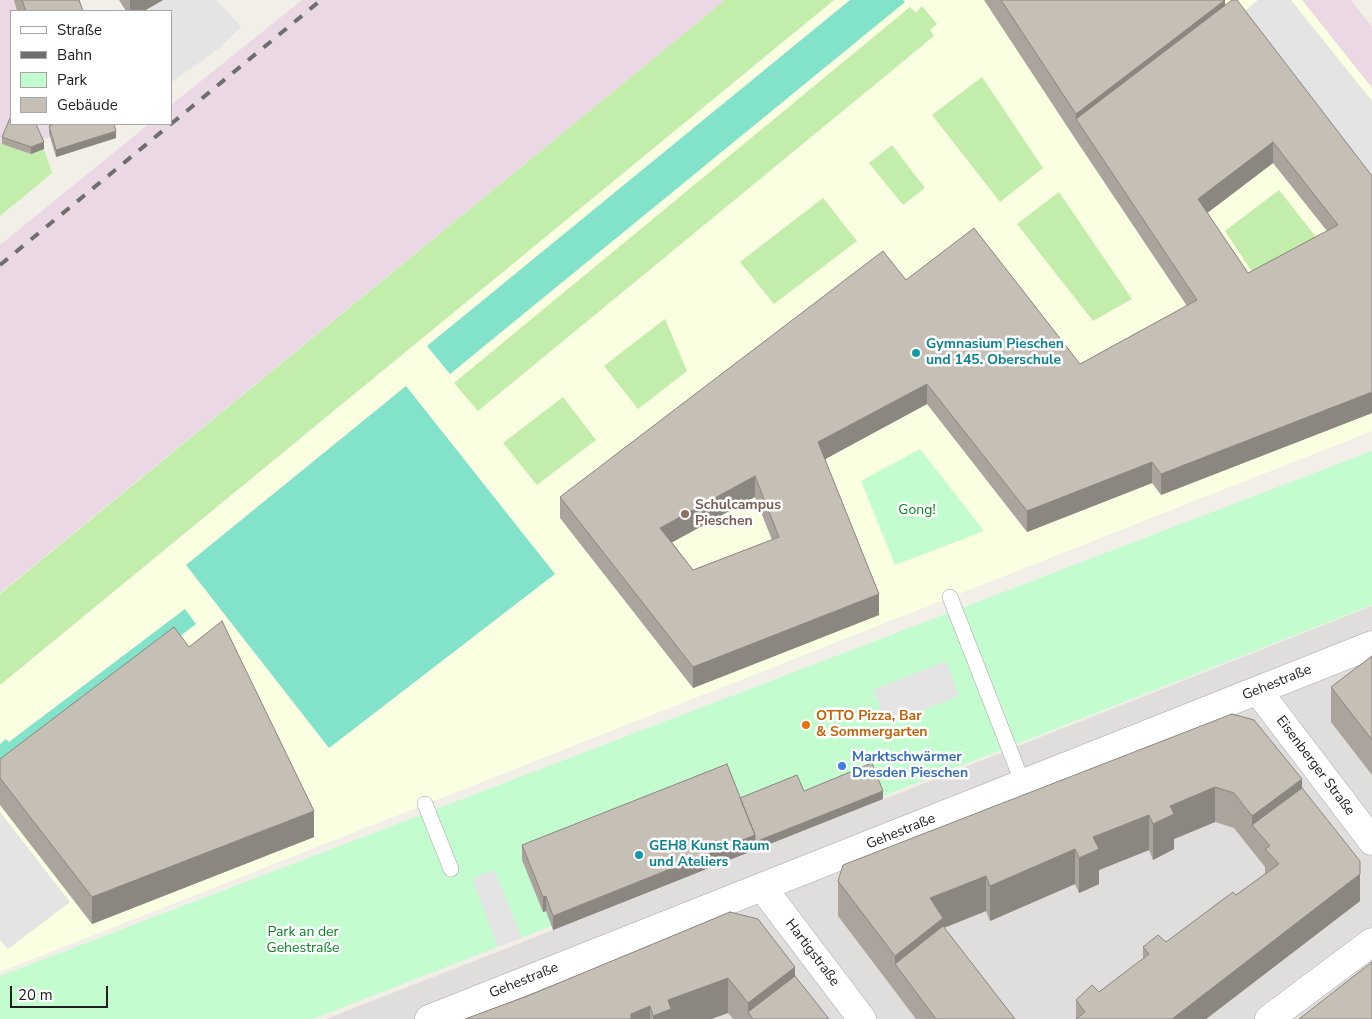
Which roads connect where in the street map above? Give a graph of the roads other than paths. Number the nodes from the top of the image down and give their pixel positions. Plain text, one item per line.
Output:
1 (950, 597) dead end
2 (1372, 645) edge
3 (1258, 691) junction
4 (1023, 784) junction
5 (425, 804) dead end
6 (1372, 841) edge
7 (451, 869) dead end
8 (762, 887) junction
9 (1372, 942) edge
10 (429, 1019) edge
11 (862, 1019) edge
12 (1269, 1019) edge

1 - 4 lane
2 - 3 street, Gehestraße
3 - 4 street, Gehestraße
3 - 6 street, Eisenberger Straße
4 - 8 street, Gehestraße
5 - 7 lane
8 - 10 street, Gehestraße
8 - 11 street, Hartigstraße
9 - 12 street

